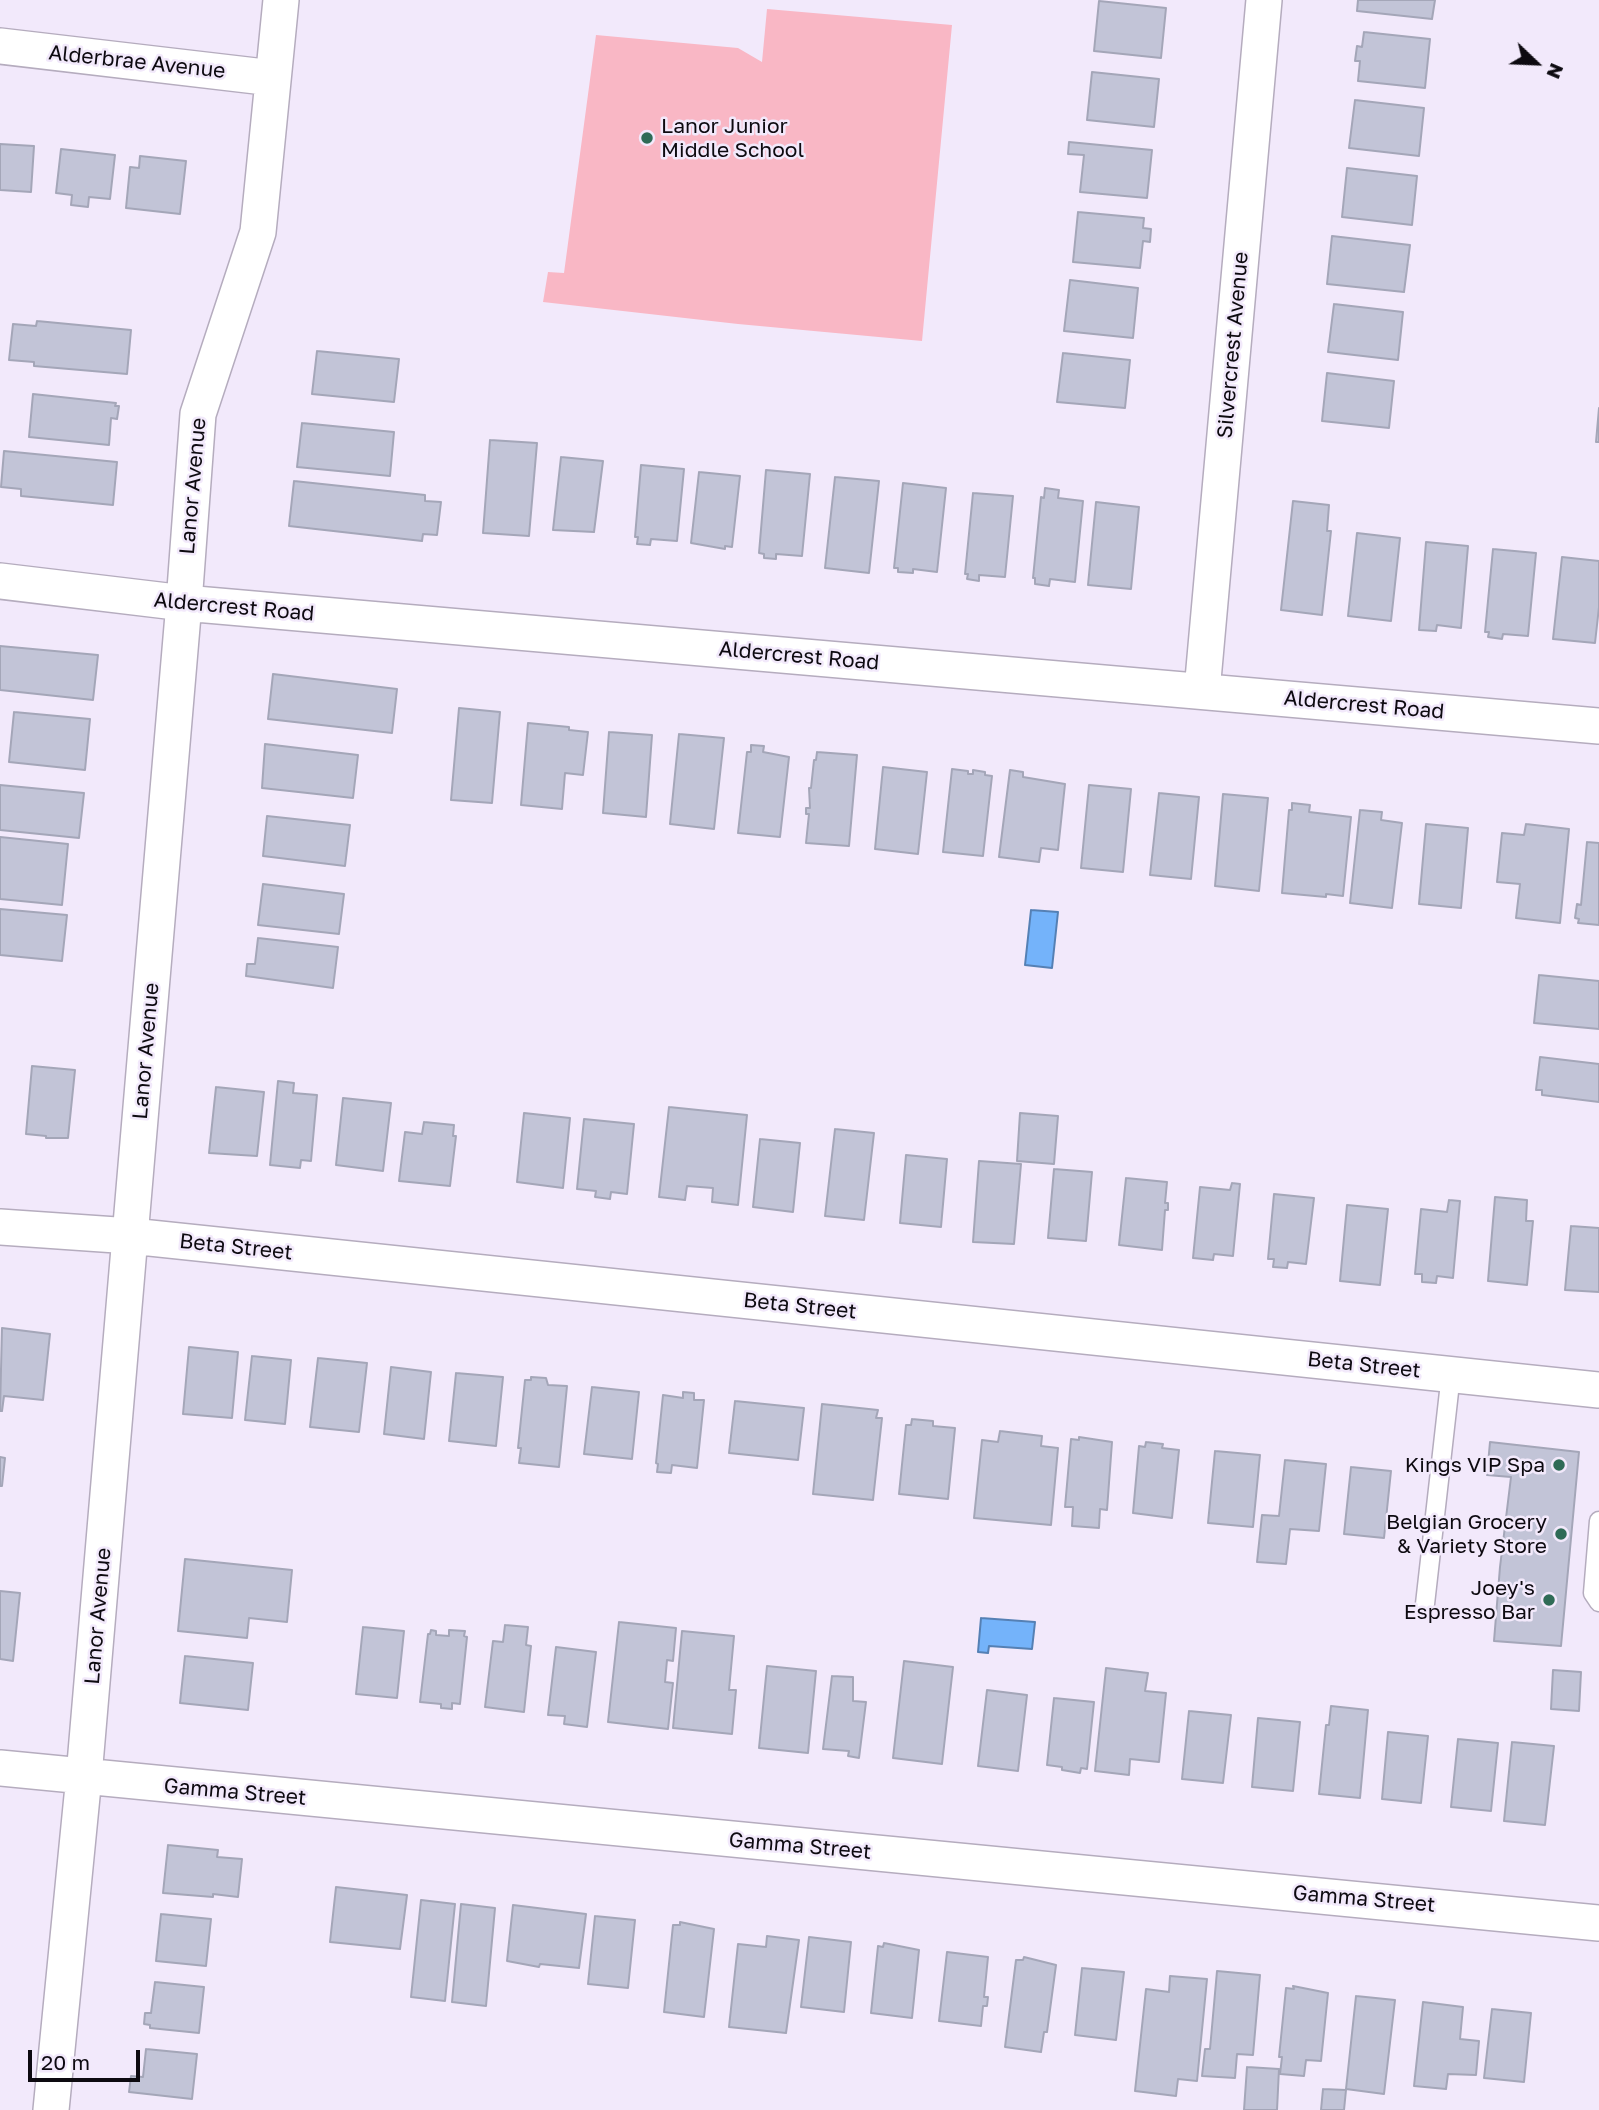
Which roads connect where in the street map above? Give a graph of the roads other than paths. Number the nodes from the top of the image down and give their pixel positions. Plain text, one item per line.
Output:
1 (281, 0) edge
2 (1264, 0) edge
3 (0, 46) edge
4 (273, 78) junction
5 (0, 581) edge
6 (184, 603) junction
7 (1202, 691) junction
8 (1599, 726) edge
9 (0, 1227) edge
10 (131, 1236) junction
11 (1451, 1374) junction
12 (1599, 1390) edge
13 (1599, 1521) edge
14 (1599, 1602) edge
15 (1425, 1604) dead end
16 (0, 1768) edge
17 (84, 1776) junction
18 (1599, 1923) edge
19 (51, 2110) edge

1 - 4 street, Lanor Avenue
2 - 7 street, Silvercrest Avenue
3 - 4 street, Alderbrae Avenue
4 - 6 street, Lanor Avenue
5 - 6 street, Aldercrest Road
6 - 7 street, Aldercrest Road
6 - 10 street, Lanor Avenue
7 - 8 street, Aldercrest Road
9 - 10 street, Beta Street
10 - 11 street, Beta Street
10 - 17 street, Lanor Avenue
11 - 12 street, Beta Street
11 - 15 lane
13 - 14 lane
16 - 17 street, Gamma Street
17 - 18 street, Gamma Street
17 - 19 street, Lanor Avenue

